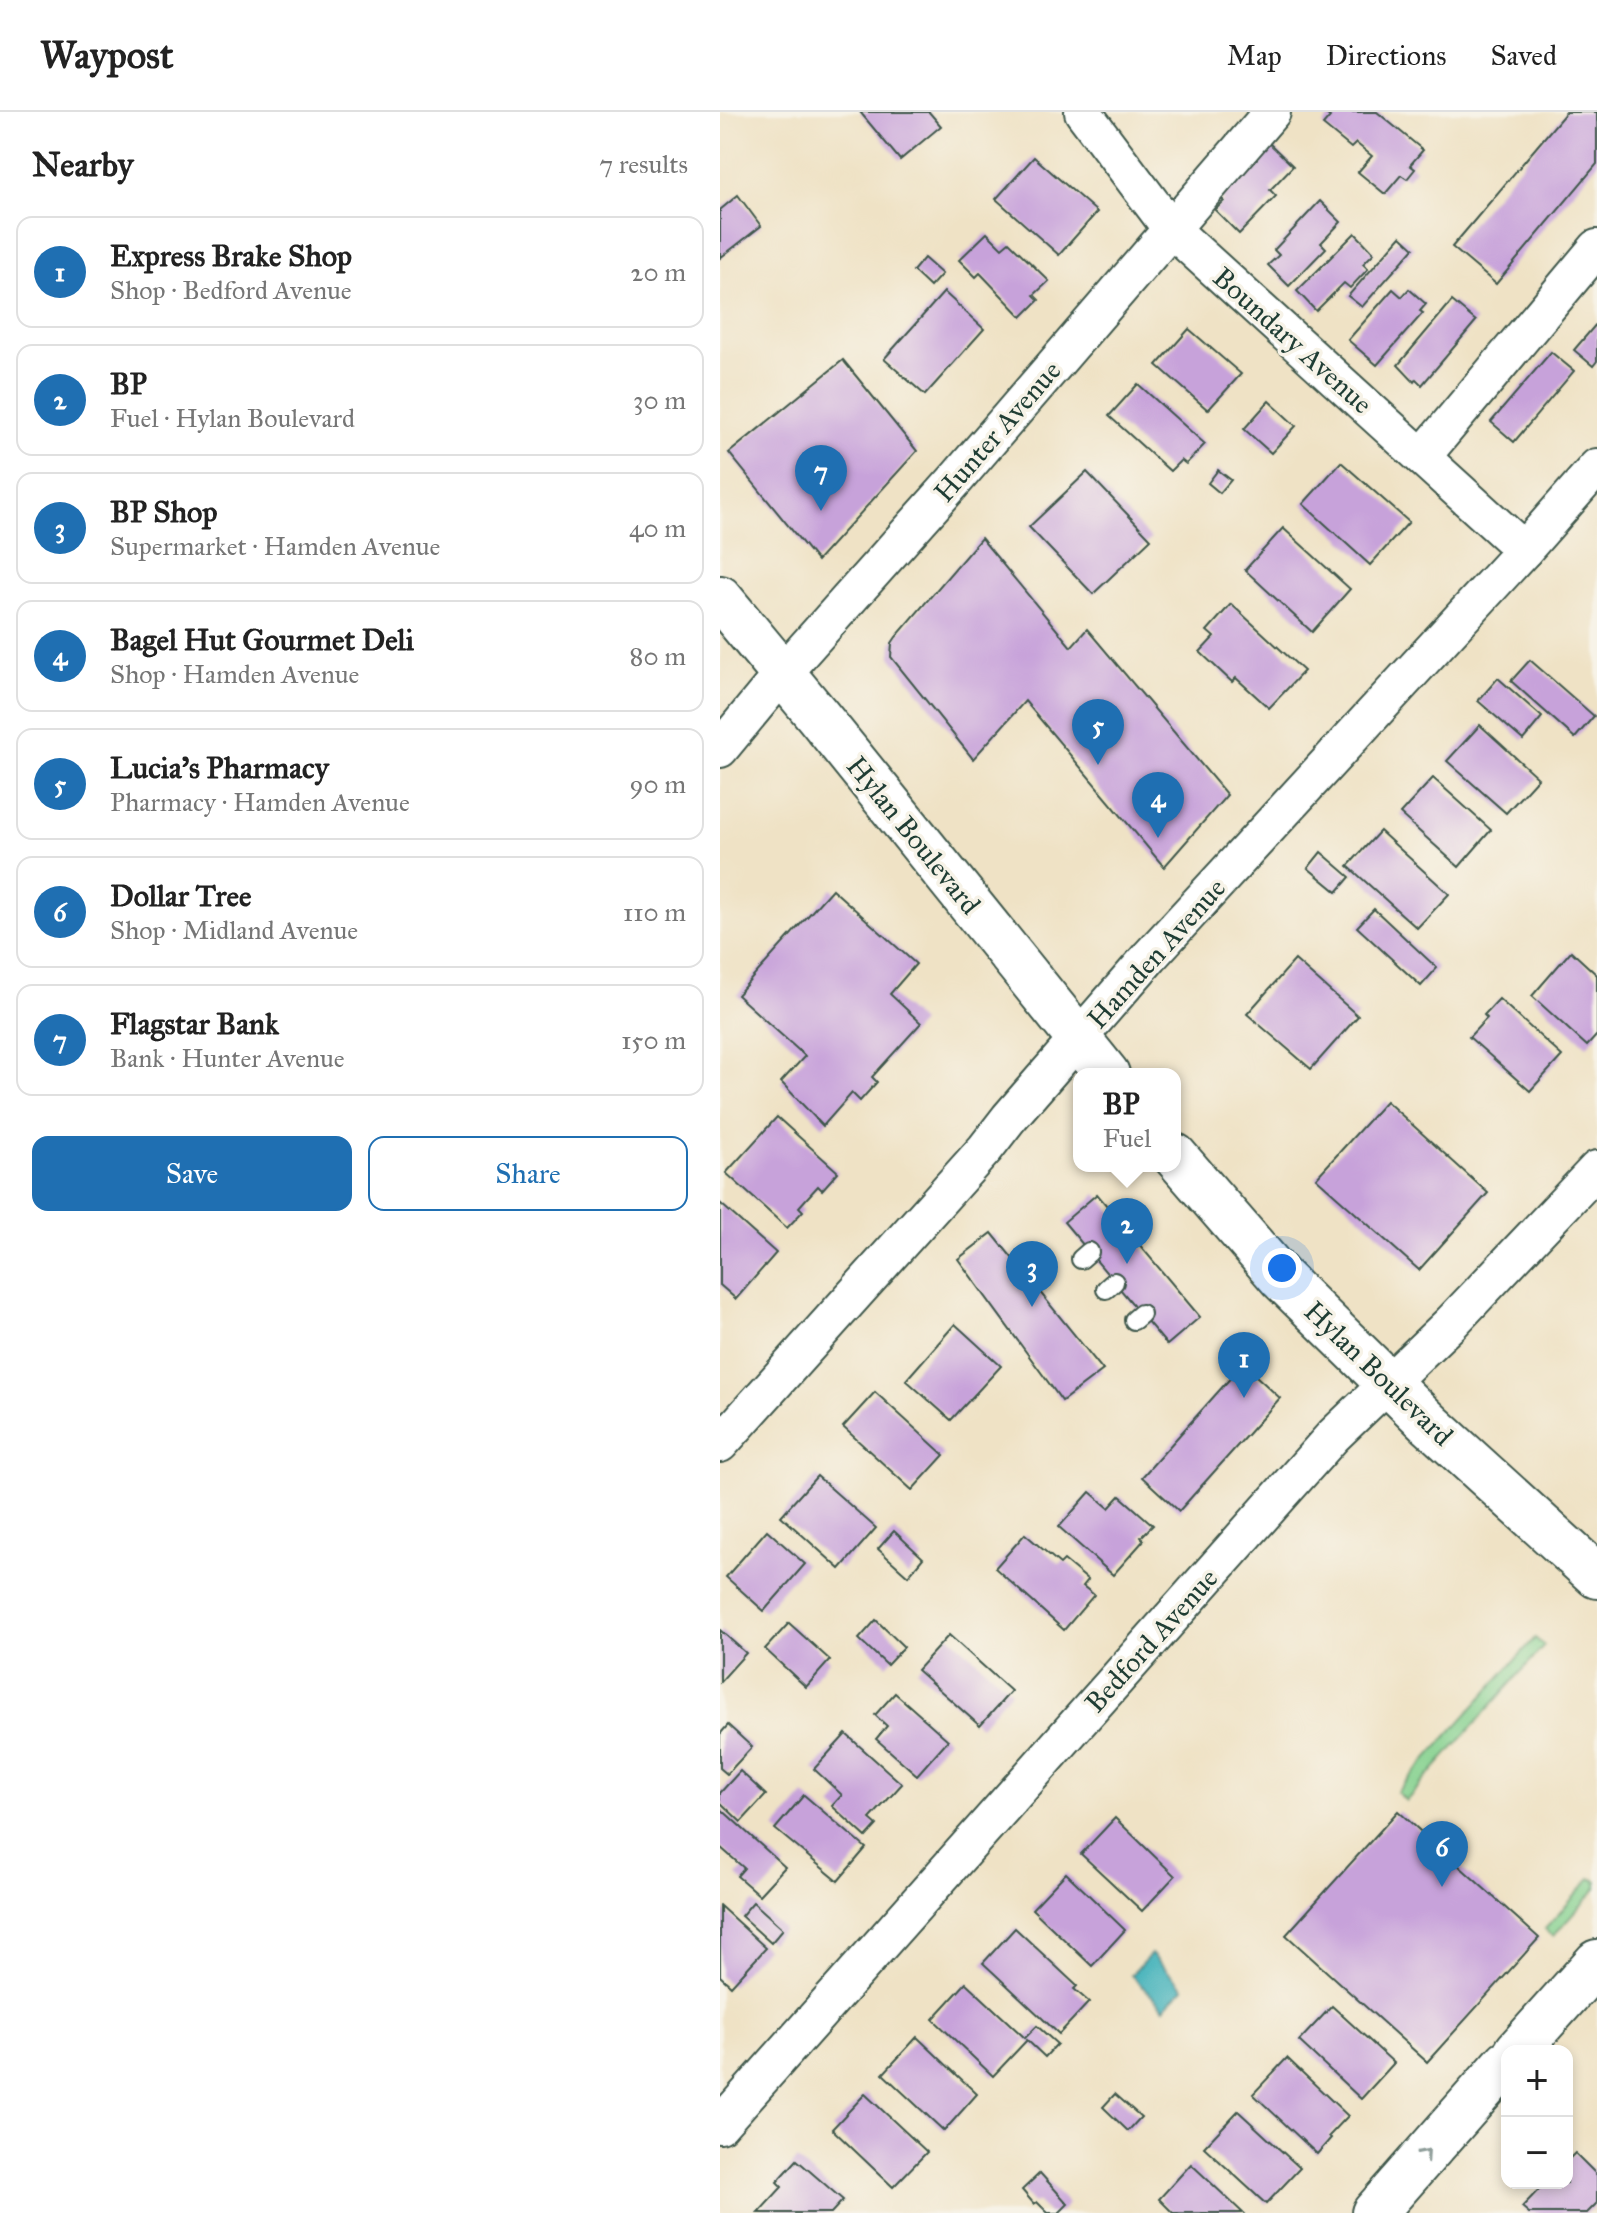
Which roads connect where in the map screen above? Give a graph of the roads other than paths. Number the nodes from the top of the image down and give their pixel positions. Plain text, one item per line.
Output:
1 (1083, 112) edge
2 (1272, 112) edge
3 (1171, 229) junction
4 (1597, 248) edge
5 (1422, 457) junction
6 (1597, 467) edge
7 (1524, 550) junction
8 (720, 598) edge
9 (782, 674) junction
10 (720, 749) edge
11 (1078, 1039) junction
12 (1102, 1068) edge
13 (1181, 1163) edge
14 (1597, 1169) edge
15 (1388, 1383) junction
16 (720, 1444) edge
17 (1597, 1576) edge
18 (1597, 1962) edge
19 (1522, 2045) edge
20 (1501, 2069) edge
21 (720, 2125) edge
22 (1374, 2213) edge

1 - 3 street, Boundary Avenue
2 - 3 street, Hunter Avenue
3 - 5 street, Boundary Avenue
3 - 9 street, Hunter Avenue
4 - 5 street
5 - 7 street, Boundary Avenue
6 - 7 street, Hamden Avenue
7 - 11 street, Hamden Avenue
8 - 9 main road, Hylan Boulevard
9 - 10 street, Hunter Avenue
9 - 11 main road, Hylan Boulevard
11 - 12 main road, Hylan Boulevard
11 - 16 street, Hamden Avenue
13 - 15 main road, Hylan Boulevard
14 - 15 street, Bedford Avenue
15 - 17 main road, Hylan Boulevard
15 - 21 street, Bedford Avenue
18 - 19 main road
22 -> 20 main road

